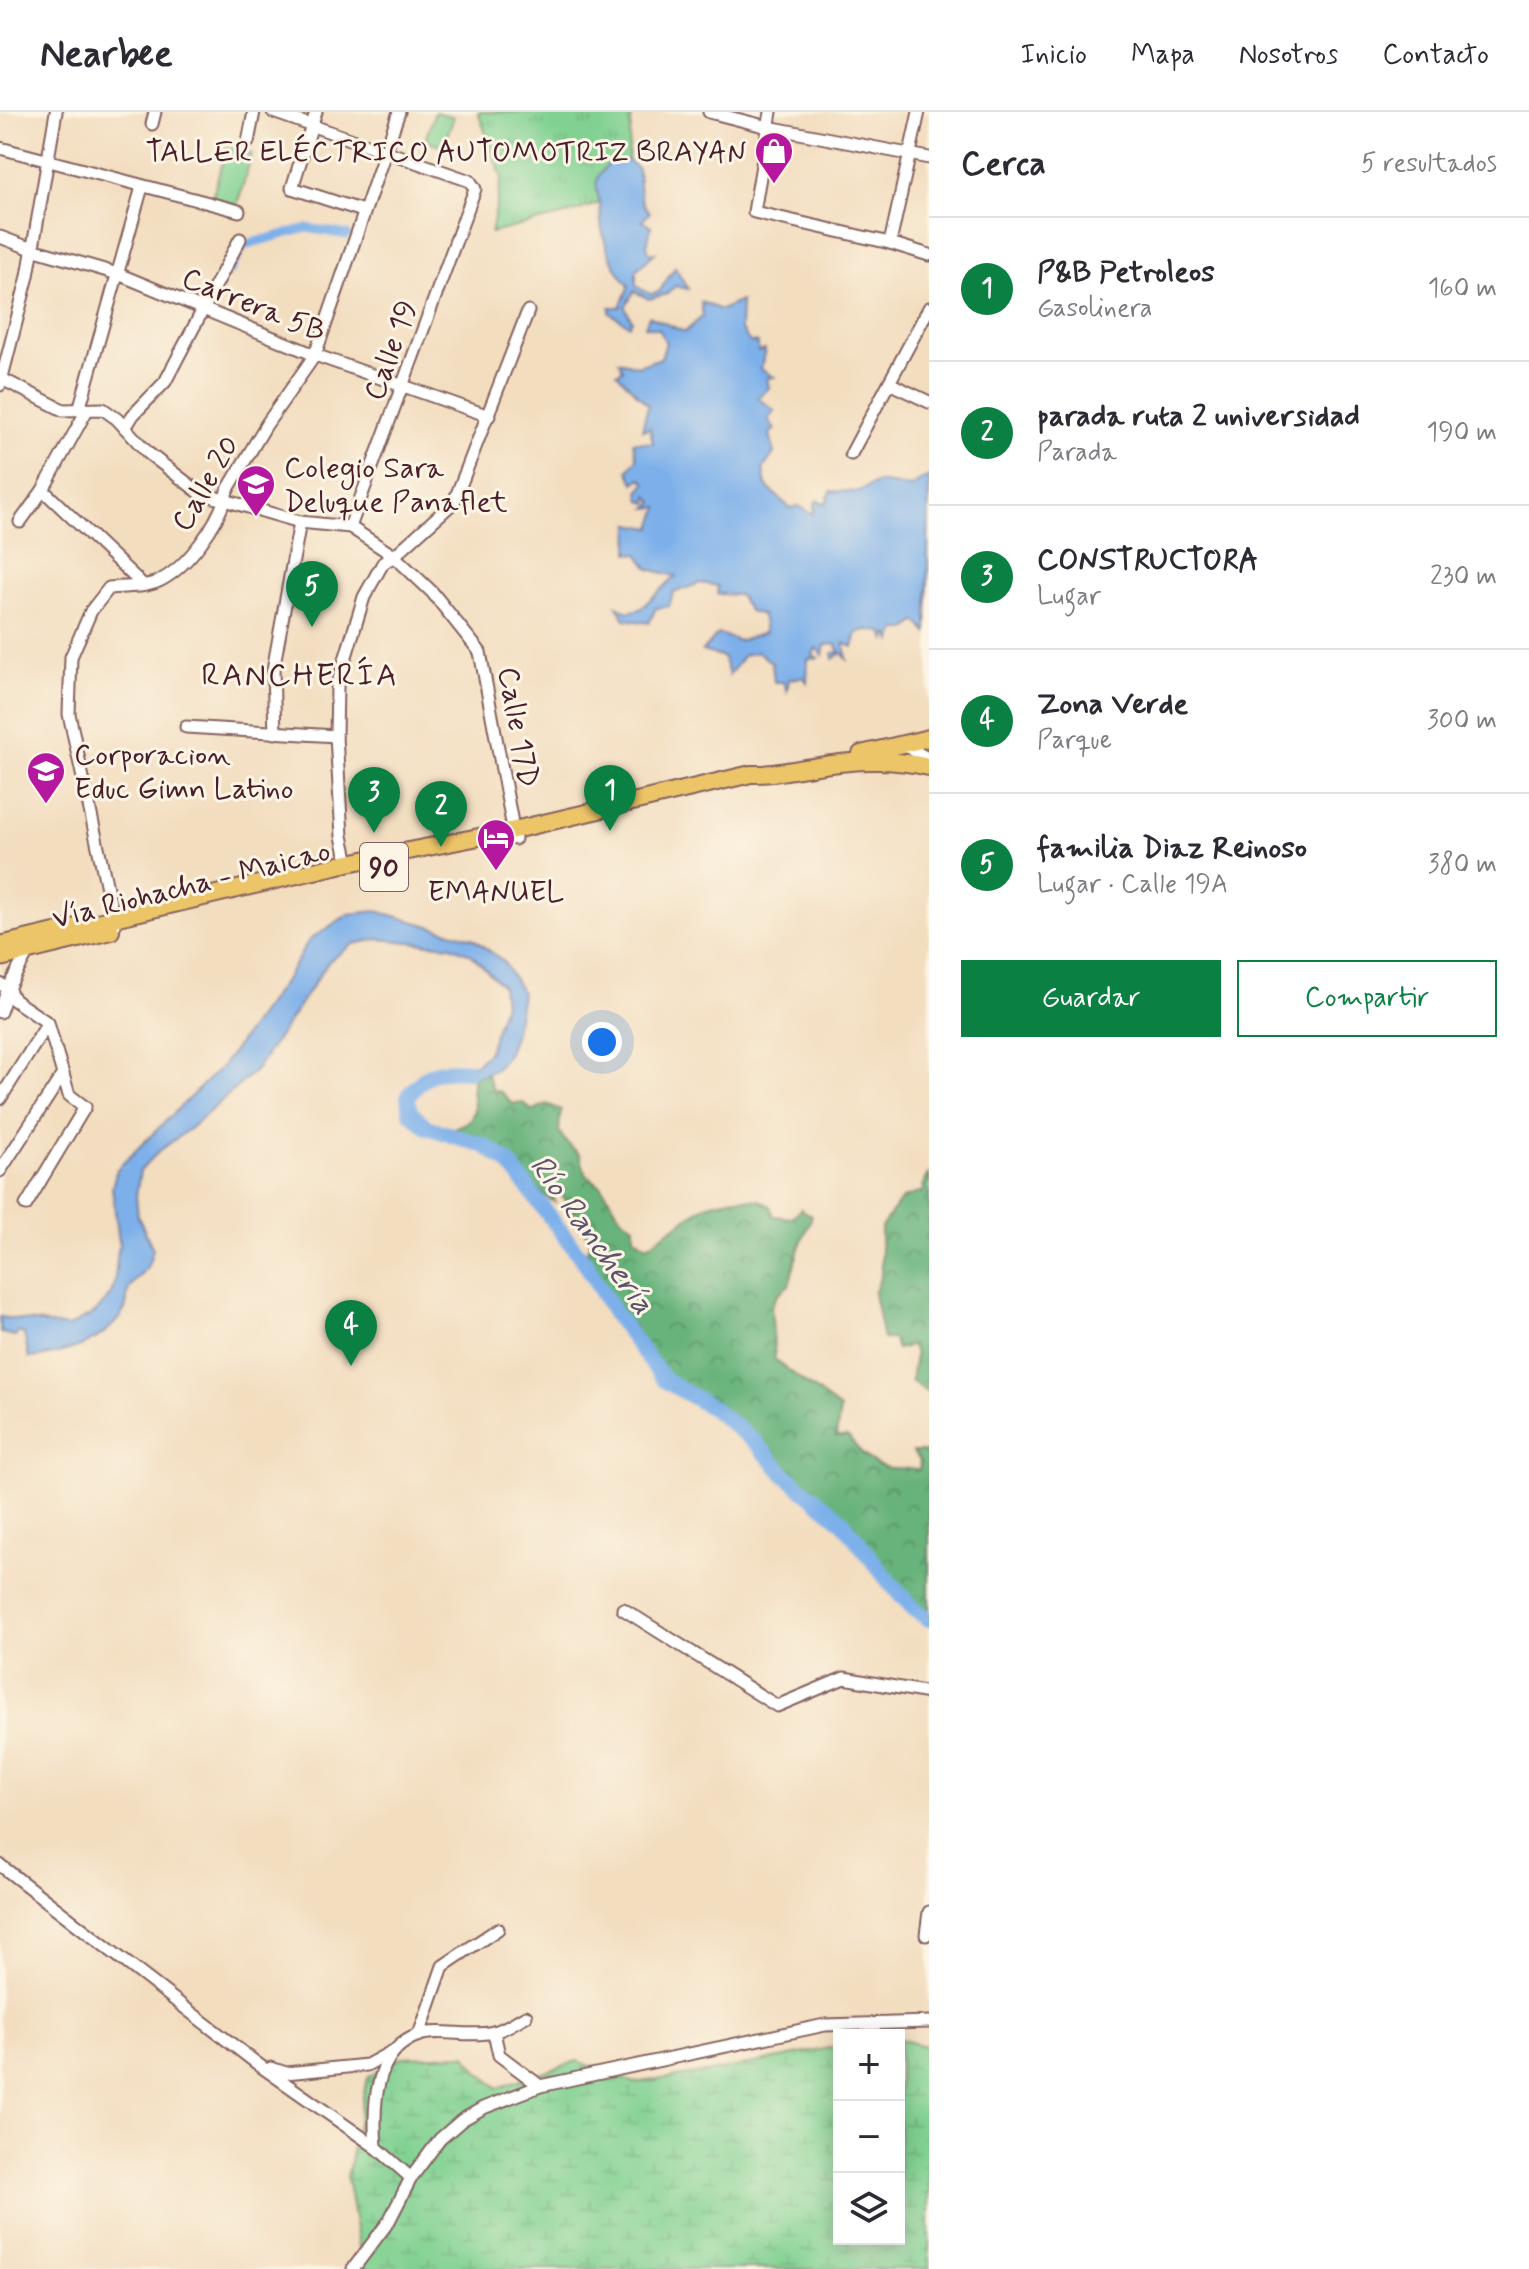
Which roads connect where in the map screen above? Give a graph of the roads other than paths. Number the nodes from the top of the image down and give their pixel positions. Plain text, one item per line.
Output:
1 (56, 112) edge
2 (254, 112) edge
3 (273, 112) edge
4 (316, 112) edge
5 (399, 112) edge
6 (709, 112) edge
7 (771, 112) edge
8 (919, 112) edge
9 (311, 125) junction
10 (768, 127) junction
11 (248, 142) dead end
12 (0, 148) edge
13 (384, 151) junction
14 (910, 154) junction
15 (929, 158) edge
16 (48, 159) junction
17 (142, 187) junction
18 (239, 211) dead end
19 (363, 211) junction
20 (0, 237) edge
21 (240, 239) dead end
22 (890, 243) junction
23 (32, 249) junction
24 (929, 255) edge
25 (118, 274) junction
26 (929, 308) edge
27 (204, 309) junction
28 (528, 311) dead end
29 (315, 355) junction
30 (1, 381) edge
31 (889, 383) junction
32 (402, 388) junction
33 (929, 402) edge
34 (83, 410) junction
35 (489, 416) junction
36 (125, 428) junction
37 (851, 454) dead end
38 (43, 490) junction
39 (225, 501) junction
40 (20, 522) dead end
41 (300, 522) junction
42 (350, 527) junction
43 (394, 556) junction
44 (142, 584) junction
45 (186, 727) dead end
46 (275, 733) junction
47 (336, 736) junction
48 (928, 739) edge
49 (902, 744) junction
50 (929, 759) edge
51 (813, 766) junction
52 (929, 767) edge
53 (514, 835) junction
54 (348, 863) junction
55 (170, 912) junction
56 (115, 925) junction
57 (0, 945) edge
58 (27, 945) junction
59 (0, 958) edge
60 (4, 986) edge
61 (0, 1012) edge
62 (48, 1023) junction
63 (63, 1074) junction
64 (0, 1099) edge
65 (0, 1171) edge
66 (26, 1205) dead end
67 (623, 1609) dead end
68 (929, 1693) edge
69 (0, 1865) edge
70 (929, 1912) edge
71 (498, 1929) dead end
72 (926, 1935) dead end
73 (526, 2016) dead end
74 (927, 2022) edge
75 (494, 2032) junction
76 (419, 2035) junction
77 (391, 2052) junction
78 (259, 2065) junction
79 (540, 2086) junction
80 (376, 2147) junction
81 (411, 2178) junction
82 (353, 2269) edge

1 - 16 street
2 - 11 street
3 - 9 street
4 - 9 street
5 - 13 street, Calle 20
6 - 10 street
7 - 10 street
8 - 14 street
9 - 13 street
9 - 19 street
10 - 14 street
10 - 22 street
12 - 16 street
13 - 19 street, Calle 20
13 - 32 street, Calle 19
14 - 15 street
14 - 22 street
16 - 17 street
16 - 23 street
17 - 18 street
17 - 25 street
19 - 29 street, Calle 20
20 - 23 street, Carrera 5B
21 - 27 street
22 - 24 street
23 - 25 street, Carrera 5B
23 - 30 street
25 - 27 street, Carrera 5B
25 - 34 street
26 - 31 street
27 - 29 street, Carrera 5B
27 - 36 street
28 - 35 street
29 - 32 street, Carrera 5B
29 - 39 street, Calle 20
30 - 34 street
31 - 33 street
31 - 37 street
32 - 35 street, Carrera 5B
32 - 42 street, Calle 19
34 - 36 street
34 - 38 street
35 - 43 street
36 - 39 street
38 - 40 street
38 - 44 street
39 - 41 street
39 - 44 street, Calle 20
41 - 42 street
41 - 46 street
42 - 43 street, Calle 17D
43 - 47 street
43 - 53 street, Calle 17D
44 - 56 street, Calle 20
45 - 46 street
46 - 47 street
47 - 54 street
48 - 49 highway, 90
49 - 50 street
49 - 51 highway, 90
51 - 52 highway
51 - 53 highway, Vía Riohacha - Maicao / 90
53 - 54 highway, Vía Riohacha - Maicao / 90
53 - 55 highway, Vía Riohacha - Maicao / 90
54 - 55 highway, Vía Riohacha - Maicao / 90
55 - 56 highway, Vía Riohacha - Maicao / 90
56 - 58 highway, Vía Riohacha - Maicao / 90
57 - 58 highway, Vía Riohacha - Maicao / 90
58 - 59 highway, Vía Riohacha - Maicao / 90
58 - 60 street
60 - 61 street
60 - 62 street
62 - 63 street
62 - 64 street
63 - 65 street
63 - 66 street
67 - 68 street
69 - 78 street
70 - 72 street
71 - 76 street
73 - 75 street
74 - 79 street
75 - 76 street
75 - 79 street
76 - 77 street
77 - 78 street
77 - 80 street
78 - 80 street
79 - 81 street
80 - 81 street
81 - 82 street

